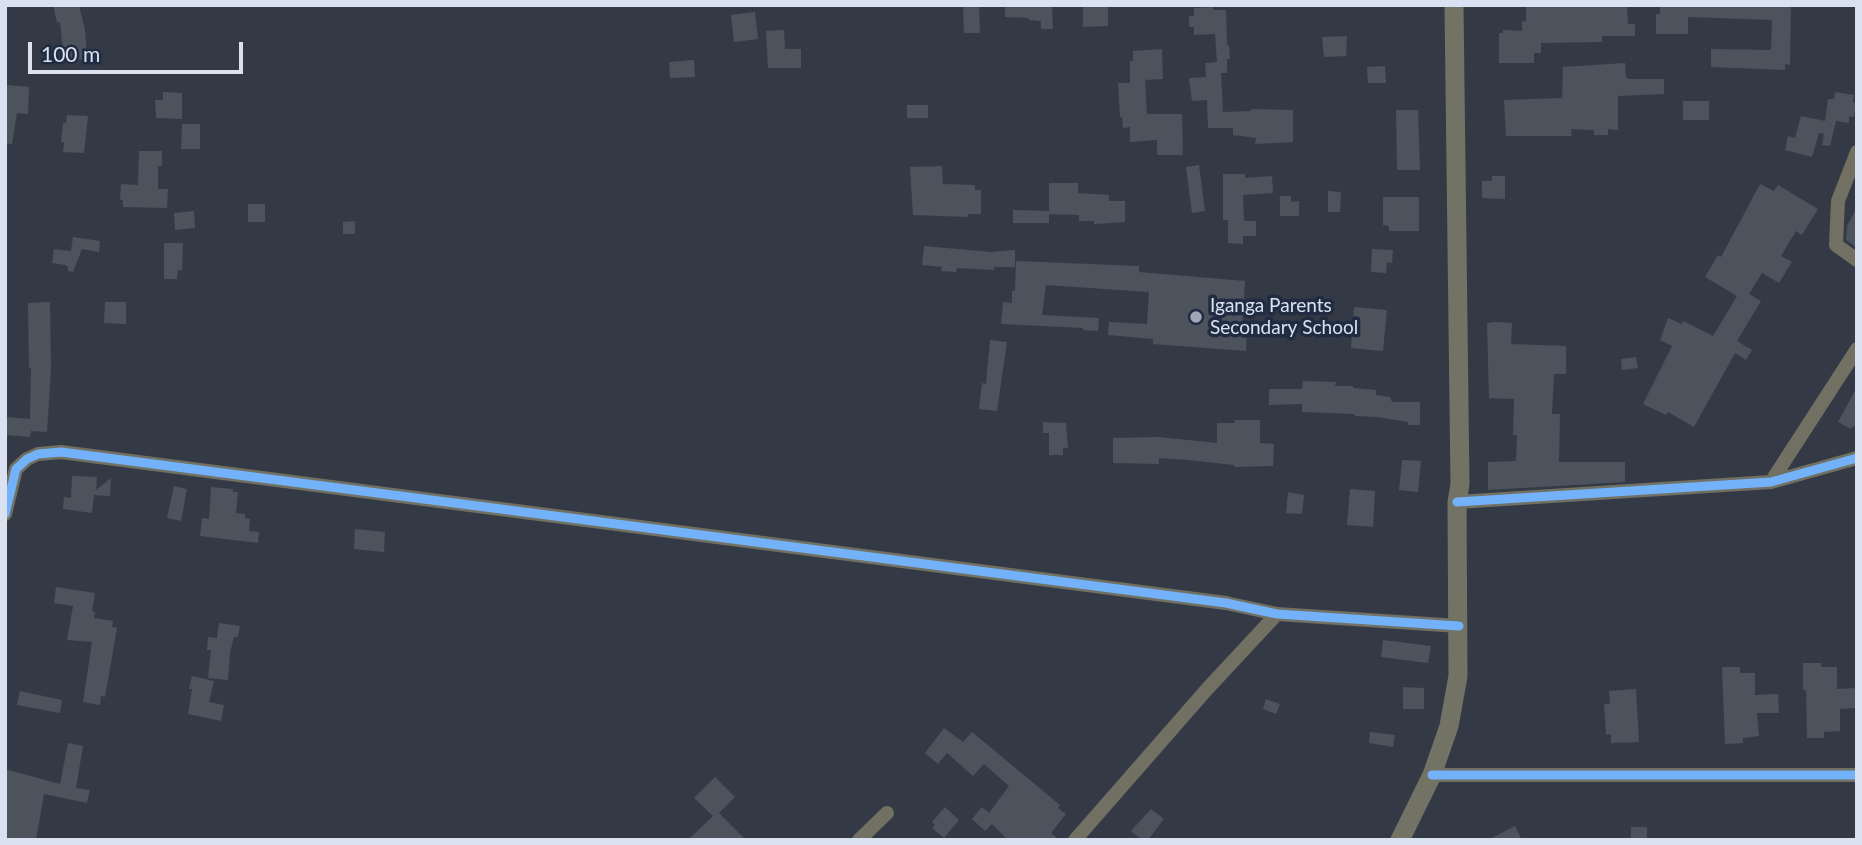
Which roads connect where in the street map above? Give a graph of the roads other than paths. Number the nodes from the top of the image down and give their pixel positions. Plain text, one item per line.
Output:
1 (1454, 5) edge
2 (1857, 152) edge
3 (1857, 260) edge
4 (1857, 349) edge
5 (1857, 458) edge
6 (1771, 482) junction
7 (1458, 502) junction
8 (5, 514) edge
9 (1277, 614) junction
10 (1459, 626) junction
11 (1432, 775) junction
12 (1857, 775) edge
13 (887, 813) dead end
14 (859, 840) edge
15 (1075, 840) edge
16 (1400, 840) edge

1 - 7 main road
2 - 3 street
4 - 6 street
5 - 6 street
6 - 7 street
7 - 10 main road
8 - 9 street
9 - 10 street
9 - 15 street
10 - 11 main road
11 - 12 street
11 - 16 main road
13 - 14 street

